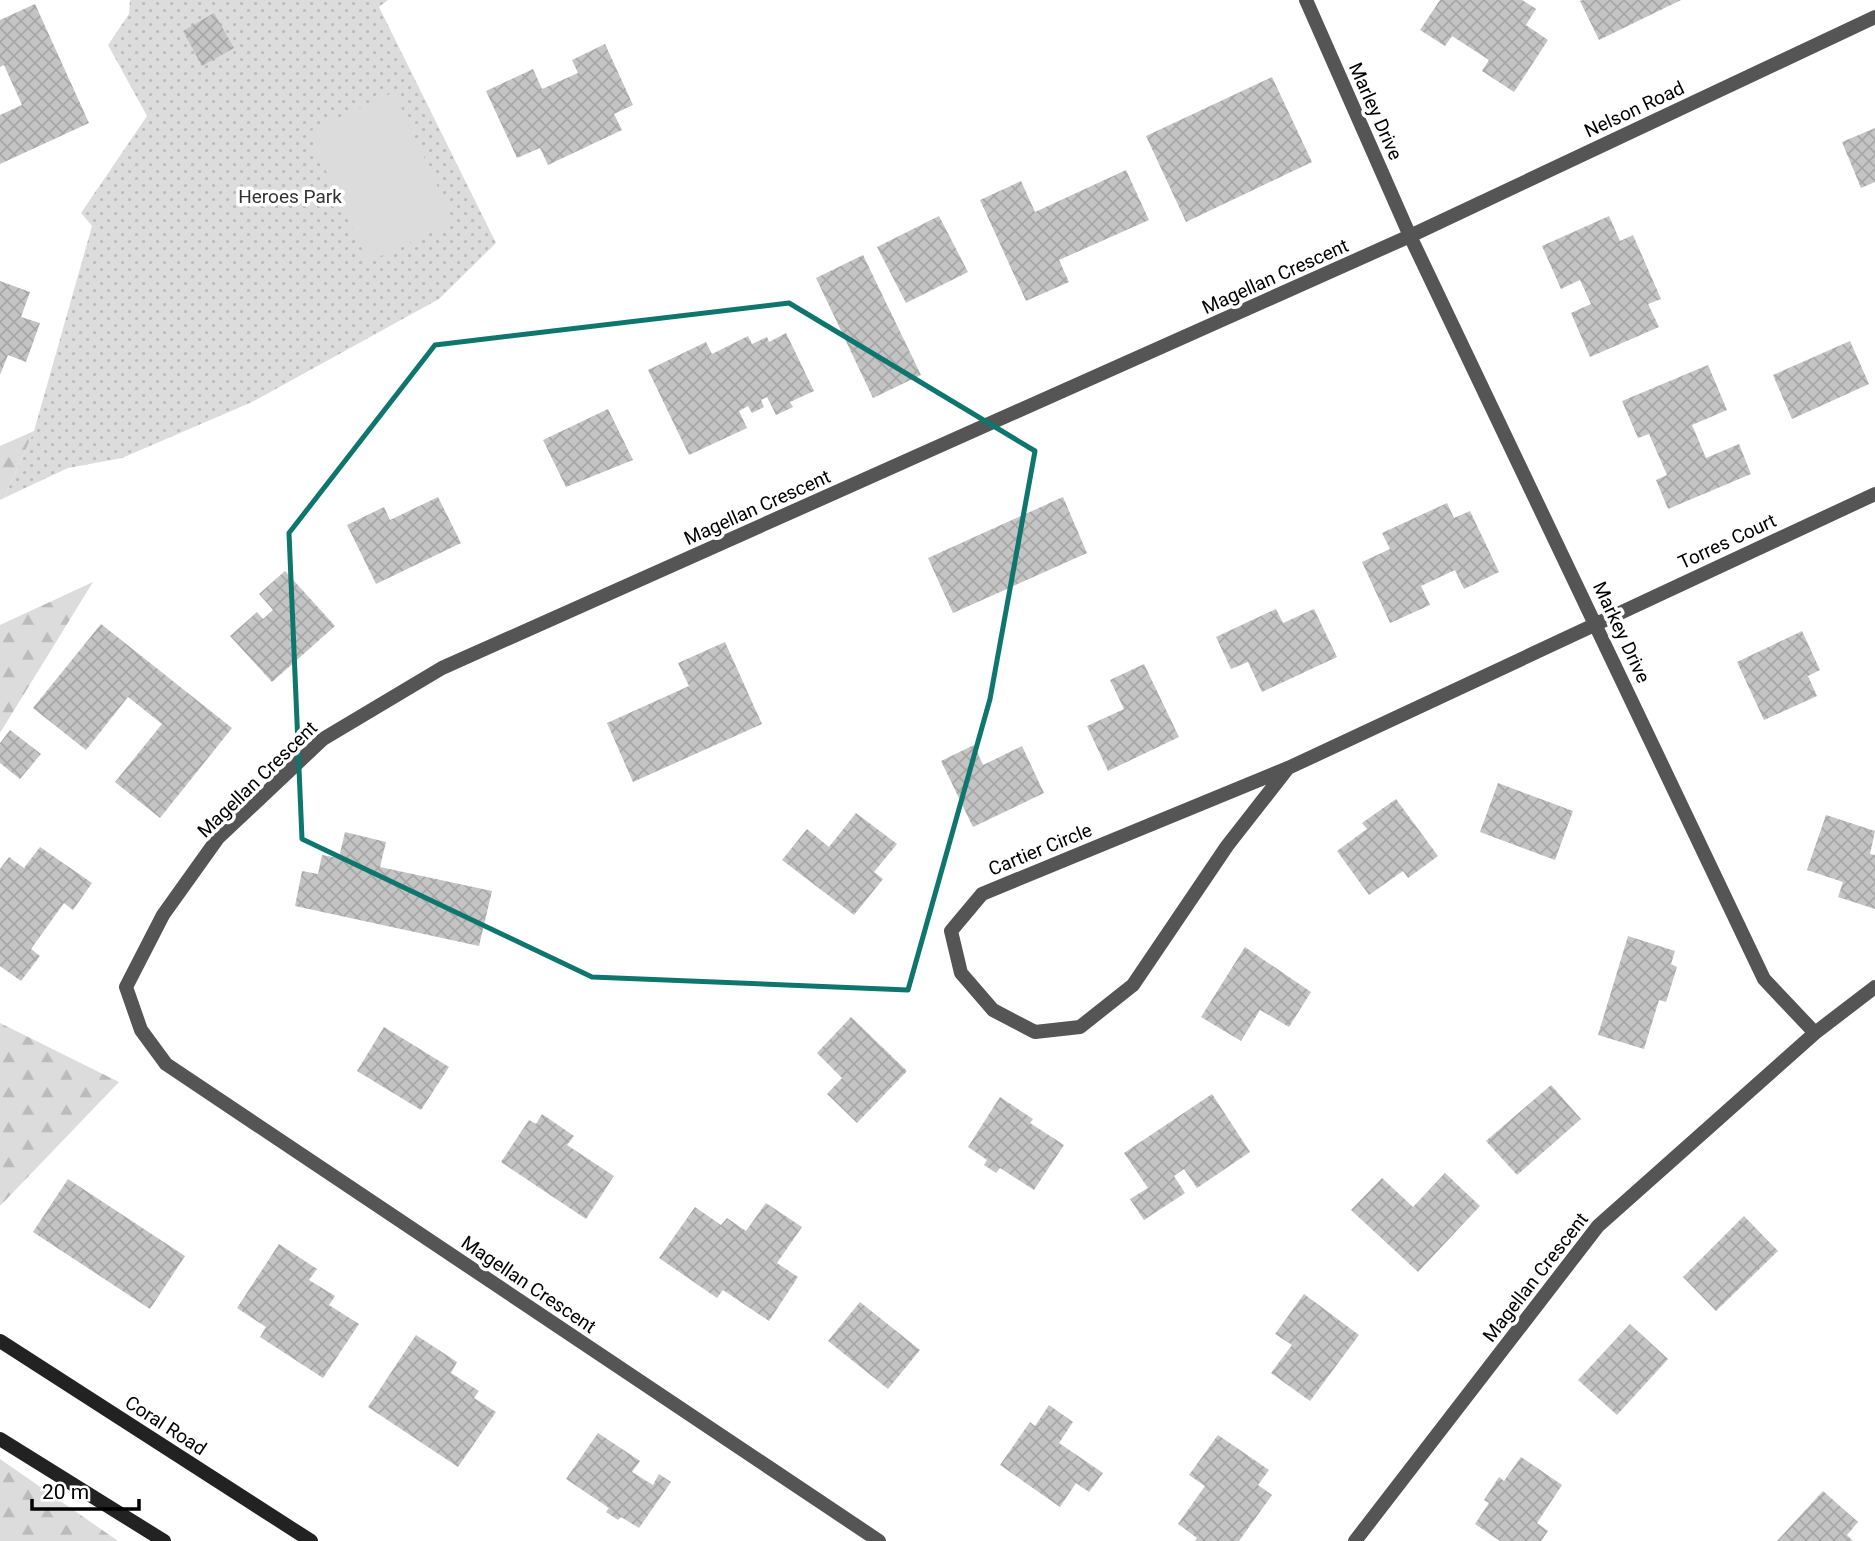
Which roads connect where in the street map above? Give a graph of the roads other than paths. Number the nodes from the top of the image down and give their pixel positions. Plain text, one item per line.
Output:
1 (1306, 0) edge
2 (1875, 17) edge
3 (1410, 236) junction
4 (1875, 494) edge
5 (1596, 623) junction
6 (1288, 768) junction
7 (1875, 987) edge
8 (1815, 1033) junction
9 (0, 1341) edge
10 (0, 1439) edge
11 (164, 1541) edge
12 (311, 1541) edge
13 (878, 1541) edge
14 (1354, 1541) edge

1 - 3 street, Marley Drive
2 - 3 street, Nelson Road
3 - 5 street, Markey Drive
3 - 13 street, Magellan Crescent
4 - 5 street, Torres Court
5 - 6 street, Cartier Circle
5 - 8 street, Markey Drive
6 - 6 street, Cartier Circle
7 - 8 street, Magellan Crescent
8 - 14 street, Magellan Crescent
9 - 12 main road, Coral Road
10 - 11 main road

